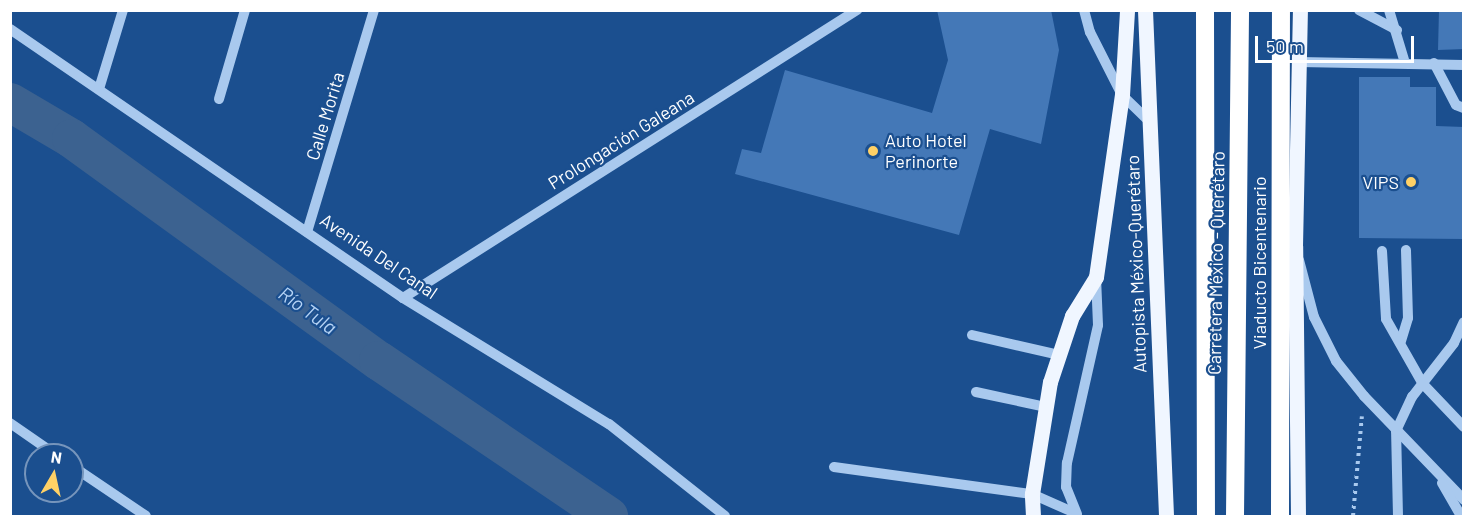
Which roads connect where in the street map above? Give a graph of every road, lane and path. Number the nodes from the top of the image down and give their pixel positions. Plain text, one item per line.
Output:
1 (123, 10) edge
2 (245, 10) edge
3 (374, 10) edge
4 (857, 10) edge
5 (1084, 10) edge
6 (1127, 10) edge
7 (1145, 10) edge
8 (1205, 10) edge
9 (1242, 10) edge
10 (1281, 10) edge
11 (1300, 10) edge
12 (1359, 10) edge
13 (1389, 10) edge
14 (10, 29) edge
15 (1397, 30) junction
16 (1299, 63) junction
17 (1405, 63) junction
18 (1434, 63) junction
19 (1464, 65) edge
20 (99, 89) junction
21 (1122, 95) junction
22 (219, 99) dead end
23 (1464, 108) edge
24 (1150, 122) junction
25 (307, 232) junction
26 (1295, 246) junction
27 (1406, 250) dead end
28 (1382, 251) dead end
29 (1096, 278) junction
30 (403, 298) junction
31 (1464, 322) edge
32 (972, 335) dead end
33 (1401, 341) junction
34 (1059, 355) junction
35 (1422, 384) junction
36 (976, 392) dead end
37 (1364, 396) junction
38 (1046, 407) junction
39 (10, 423) edge
40 (1464, 427) edge
41 (1396, 431) junction
42 (39, 443) edge
43 (1431, 464) junction
44 (834, 467) dead end
45 (84, 474) edge
46 (1032, 494) junction
47 (1464, 500) edge
48 (1077, 515) edge
49 (146, 516) edge
50 (724, 516) edge
51 (1033, 516) edge
52 (1166, 516) edge
53 (1206, 516) edge
54 (1234, 516) edge
55 (1280, 516) edge
56 (1298, 516) edge
57 (1353, 516) edge
58 (1398, 516) edge
59 (1461, 516) edge

1 - 20 street
2 - 22 street
3 - 25 street, Calle Morita
4 - 30 street, Prolongación Galeana
5 - 21 street
6 - 21 main road
7 - 24 main road, Autopista México-Querétaro
8 - 53 highway, Carretera México - Querétaro
9 - 54 highway, Carretera México - Querétaro
10 - 55 highway, Viaducto Bicentenario
11 - 16 main road
12 - 15 street
13 - 15 street
14 - 20 street, Avenida Del Canal
15 - 17 street
16 - 17 street
16 - 26 main road
17 - 18 street
18 - 19 street
18 - 23 street
20 - 25 street, Avenida Del Canal
21 - 24 street
21 - 29 main road
24 - 52 main road, Autopista México-Querétaro
25 - 30 street, Avenida Del Canal
26 - 37 street
26 - 56 main road
27 - 33 street
28 - 33 street
29 - 34 main road
29 - 48 street
30 - 50 street, Avenida Del Canal
31 - 35 street
32 - 34 street
33 - 35 street
34 - 38 main road
35 - 40 street
35 - 41 street
36 - 38 street
37 - 41 street
37 - 57 path
38 - 46 main road
39 - 42 street
41 - 43 street
41 - 58 street
43 - 47 street
43 - 59 street
44 - 46 street
45 - 49 street
46 - 48 street
46 - 51 main road

